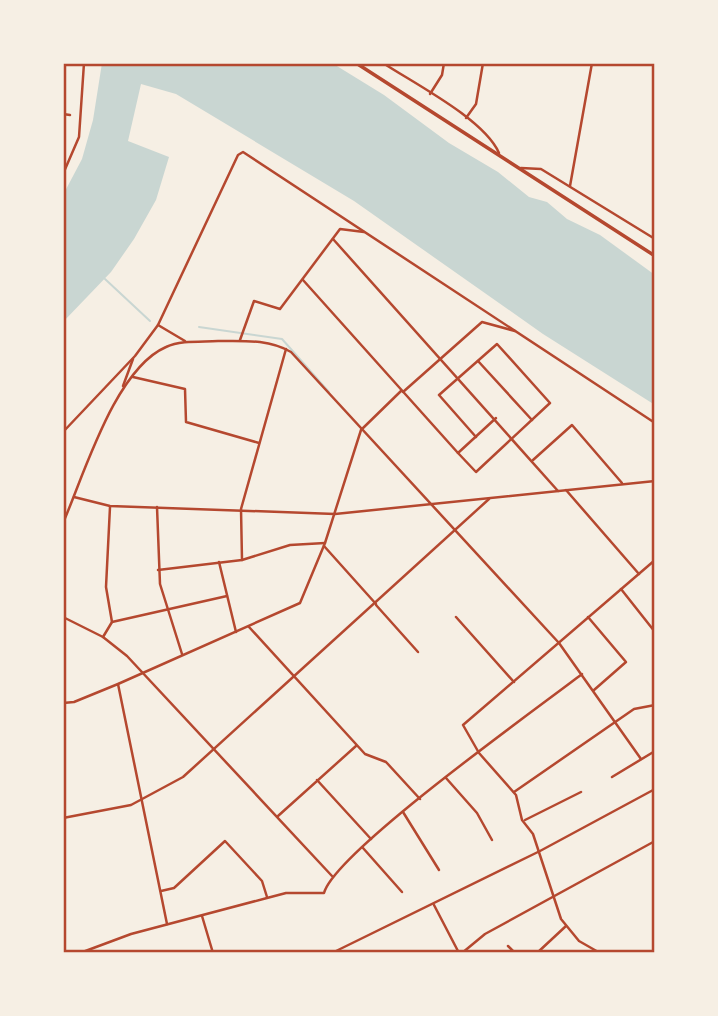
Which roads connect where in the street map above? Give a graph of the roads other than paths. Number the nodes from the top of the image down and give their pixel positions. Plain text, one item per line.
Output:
1 (84, 63) edge
2 (356, 63) edge
3 (383, 63) edge
4 (444, 63) edge
5 (483, 63) edge
6 (592, 63) edge
7 (430, 94) junction
8 (63, 114) edge
9 (70, 115) dead end
10 (466, 118) junction
11 (499, 153) junction
12 (520, 168) junction
13 (63, 174) edge
14 (570, 186) junction
15 (367, 233) junction
16 (334, 239) junction
17 (655, 239) edge
18 (655, 256) edge
19 (303, 280) junction
20 (158, 325) junction
21 (517, 332) junction
22 (240, 341) junction
23 (187, 342) junction
24 (286, 349) junction
25 (135, 356) junction
26 (441, 359) junction
27 (478, 361) junction
28 (132, 377) junction
29 (459, 378) junction
30 (122, 389) junction
31 (402, 392) junction
32 (496, 418) junction
33 (532, 420) junction
34 (655, 423) edge
35 (361, 430) junction
36 (63, 432) edge
37 (476, 437) junction
38 (513, 437) junction
39 (259, 443) junction
40 (458, 453) junction
41 (533, 460) junction
42 (655, 481) edge
43 (622, 484) junction
44 (558, 491) junction
45 (566, 491) junction
46 (74, 497) junction
47 (490, 498) junction
48 (430, 504) junction
49 (110, 506) junction
50 (157, 507) junction
51 (241, 509) junction
52 (335, 514) junction
53 (63, 523) edge
54 (455, 531) junction
55 (324, 545) junction
56 (242, 559) junction
57 (655, 560) edge
58 (219, 562) junction
59 (158, 570) junction
60 (639, 574) junction
61 (621, 589) junction
62 (227, 596) junction
63 (375, 604) junction
64 (167, 610) junction
65 (63, 617) edge
66 (456, 617) dead end
67 (588, 617) junction
68 (112, 622) junction
69 (249, 627) junction
70 (236, 632) junction
71 (655, 632) edge
72 (103, 636) junction
73 (559, 643) junction
74 (418, 652) dead end
75 (182, 655) junction
76 (143, 674) junction
77 (582, 674) junction
78 (295, 677) junction
79 (514, 682) junction
80 (118, 684) junction
81 (594, 690) junction
82 (63, 703) edge
83 (655, 705) edge
84 (617, 722) junction
85 (357, 745) junction
86 (215, 750) junction
87 (655, 751) edge
88 (479, 753) junction
89 (641, 759) junction
90 (612, 776) dead end
91 (446, 778) junction
92 (317, 780) junction
93 (655, 789) edge
94 (514, 792) junction
95 (581, 792) dead end
96 (420, 799) junction
97 (141, 801) junction
98 (403, 812) junction
99 (278, 816) junction
100 (63, 818) edge
101 (524, 821) junction
102 (372, 840) junction
103 (492, 840) dead end
104 (655, 841) edge
105 (363, 848) junction
106 (540, 851) junction
107 (439, 870) dead end
108 (332, 876) junction
109 (160, 891) junction
110 (402, 892) dead end
111 (554, 897) junction
112 (267, 898) junction
113 (434, 905) junction
114 (202, 916) junction
115 (167, 924) junction
116 (566, 926) junction
117 (508, 946) dead end
118 (80, 953) edge
119 (213, 953) edge
120 (332, 953) edge
121 (460, 953) edge
122 (515, 953) edge
123 (537, 953) edge
124 (600, 953) edge

1 - 13 street
2 - 11 street
3 - 7 street
4 - 7 street
5 - 10 street
6 - 14 street
7 - 10 street
8 - 9 street
10 - 11 street
11 - 12 street
12 - 14 street
12 - 18 street
14 - 17 street
15 - 16 street
15 - 20 street
15 - 21 street
16 - 19 street
16 - 26 street
19 - 22 street
19 - 31 street
20 - 23 street
20 - 25 street
21 - 26 street
21 - 34 street
22 - 23 street
22 - 24 street
23 - 28 street
24 - 35 street
24 - 39 street
25 - 30 street
25 - 36 street
26 - 29 street
26 - 31 street
27 - 29 street
27 - 33 street
27 - 33 street
28 - 30 street
28 - 39 street
29 - 32 street
29 - 37 street
30 - 46 street
31 - 35 street
31 - 40 street
32 - 37 street
32 - 38 street
33 - 38 street
35 - 48 street
35 - 52 street
37 - 40 street
38 - 40 street
38 - 41 street
39 - 51 street
41 - 43 street
41 - 44 street
42 - 43 street
43 - 45 street
44 - 45 street
44 - 47 street
45 - 60 street
46 - 49 street
46 - 53 street
47 - 48 street
47 - 54 street
48 - 52 street
48 - 54 street
49 - 50 street
49 - 68 street
50 - 51 street
50 - 59 street
51 - 52 street
51 - 56 street
52 - 55 street
54 - 63 street
54 - 73 street
55 - 56 street
55 - 63 street
55 - 69 street
56 - 58 street
57 - 60 street
58 - 59 street
58 - 62 street
59 - 64 street
60 - 61 street
61 - 67 street
61 - 71 street
62 - 64 street
62 - 70 street
63 - 74 street
63 - 78 street
64 - 68 street
64 - 75 street
65 - 72 street
66 - 79 street
67 - 73 street
67 - 81 street
68 - 72 street
69 - 70 street
69 - 78 street
70 - 75 street
72 - 76 street
73 - 77 street
73 - 79 street
75 - 76 street
76 - 80 street
76 - 86 street
77 - 81 street
77 - 88 street
78 - 85 street
78 - 86 street
79 - 88 street
80 - 82 street
80 - 97 street
81 - 84 street
83 - 84 street
84 - 89 street
84 - 94 street
85 - 92 street
85 - 96 street
86 - 97 street
86 - 99 street
87 - 89 street
88 - 91 street
88 - 94 street
89 - 90 street
91 - 96 street
91 - 103 street
92 - 99 street
92 - 102 street
93 - 106 street
94 - 101 street
95 - 101 street
96 - 98 street
97 - 100 street
97 - 109 street
98 - 102 street
98 - 107 street
99 - 108 street
101 - 106 street
102 - 105 street
104 - 111 street
105 - 108 street
105 - 110 street
106 - 111 street
106 - 113 street
108 - 112 street
109 - 112 street
109 - 115 street
111 - 116 street
111 - 121 street
112 - 114 street
113 - 120 street
113 - 121 street
114 - 115 street
114 - 119 street
115 - 118 street
116 - 123 street
116 - 124 street
117 - 122 street

